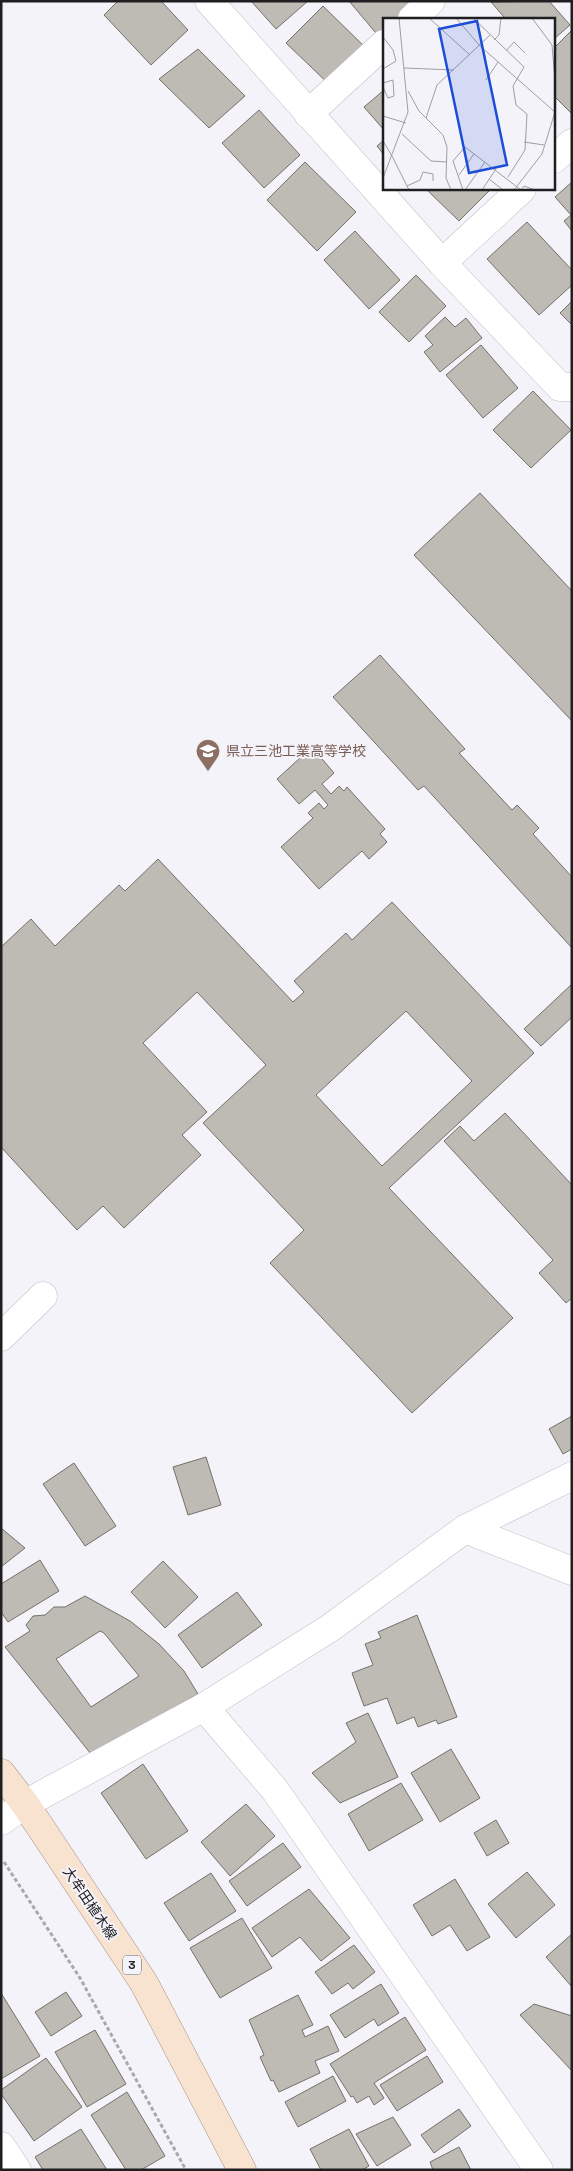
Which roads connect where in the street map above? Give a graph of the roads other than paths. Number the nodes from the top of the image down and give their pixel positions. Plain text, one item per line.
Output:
1 (209, 1) edge
2 (431, 1) edge
3 (413, 18) edge
4 (383, 45) edge
5 (308, 114) junction
6 (572, 143) edge
7 (556, 157) edge
8 (521, 190) edge
9 (442, 263) junction
10 (572, 387) edge
11 (44, 1296) dead end
12 (1, 1337) edge
13 (572, 1476) edge
14 (465, 1529) junction
15 (572, 1572) edge
16 (204, 1707) junction
17 (1, 1773) edge
18 (25, 1804) junction
19 (1, 1821) edge
20 (242, 2170) edge
21 (539, 2170) edge

1 - 5 street
2 - 3 street
4 - 5 street
5 - 9 street
6 - 7 street
8 - 9 street
9 - 10 street
11 - 12 street
13 - 14 street
14 - 15 street
14 - 16 street
16 - 18 street
16 - 21 street
17 - 18 main road, 大牟田植木線 / 3
18 - 19 street
18 - 20 main road, 大牟田植木線 / 3

